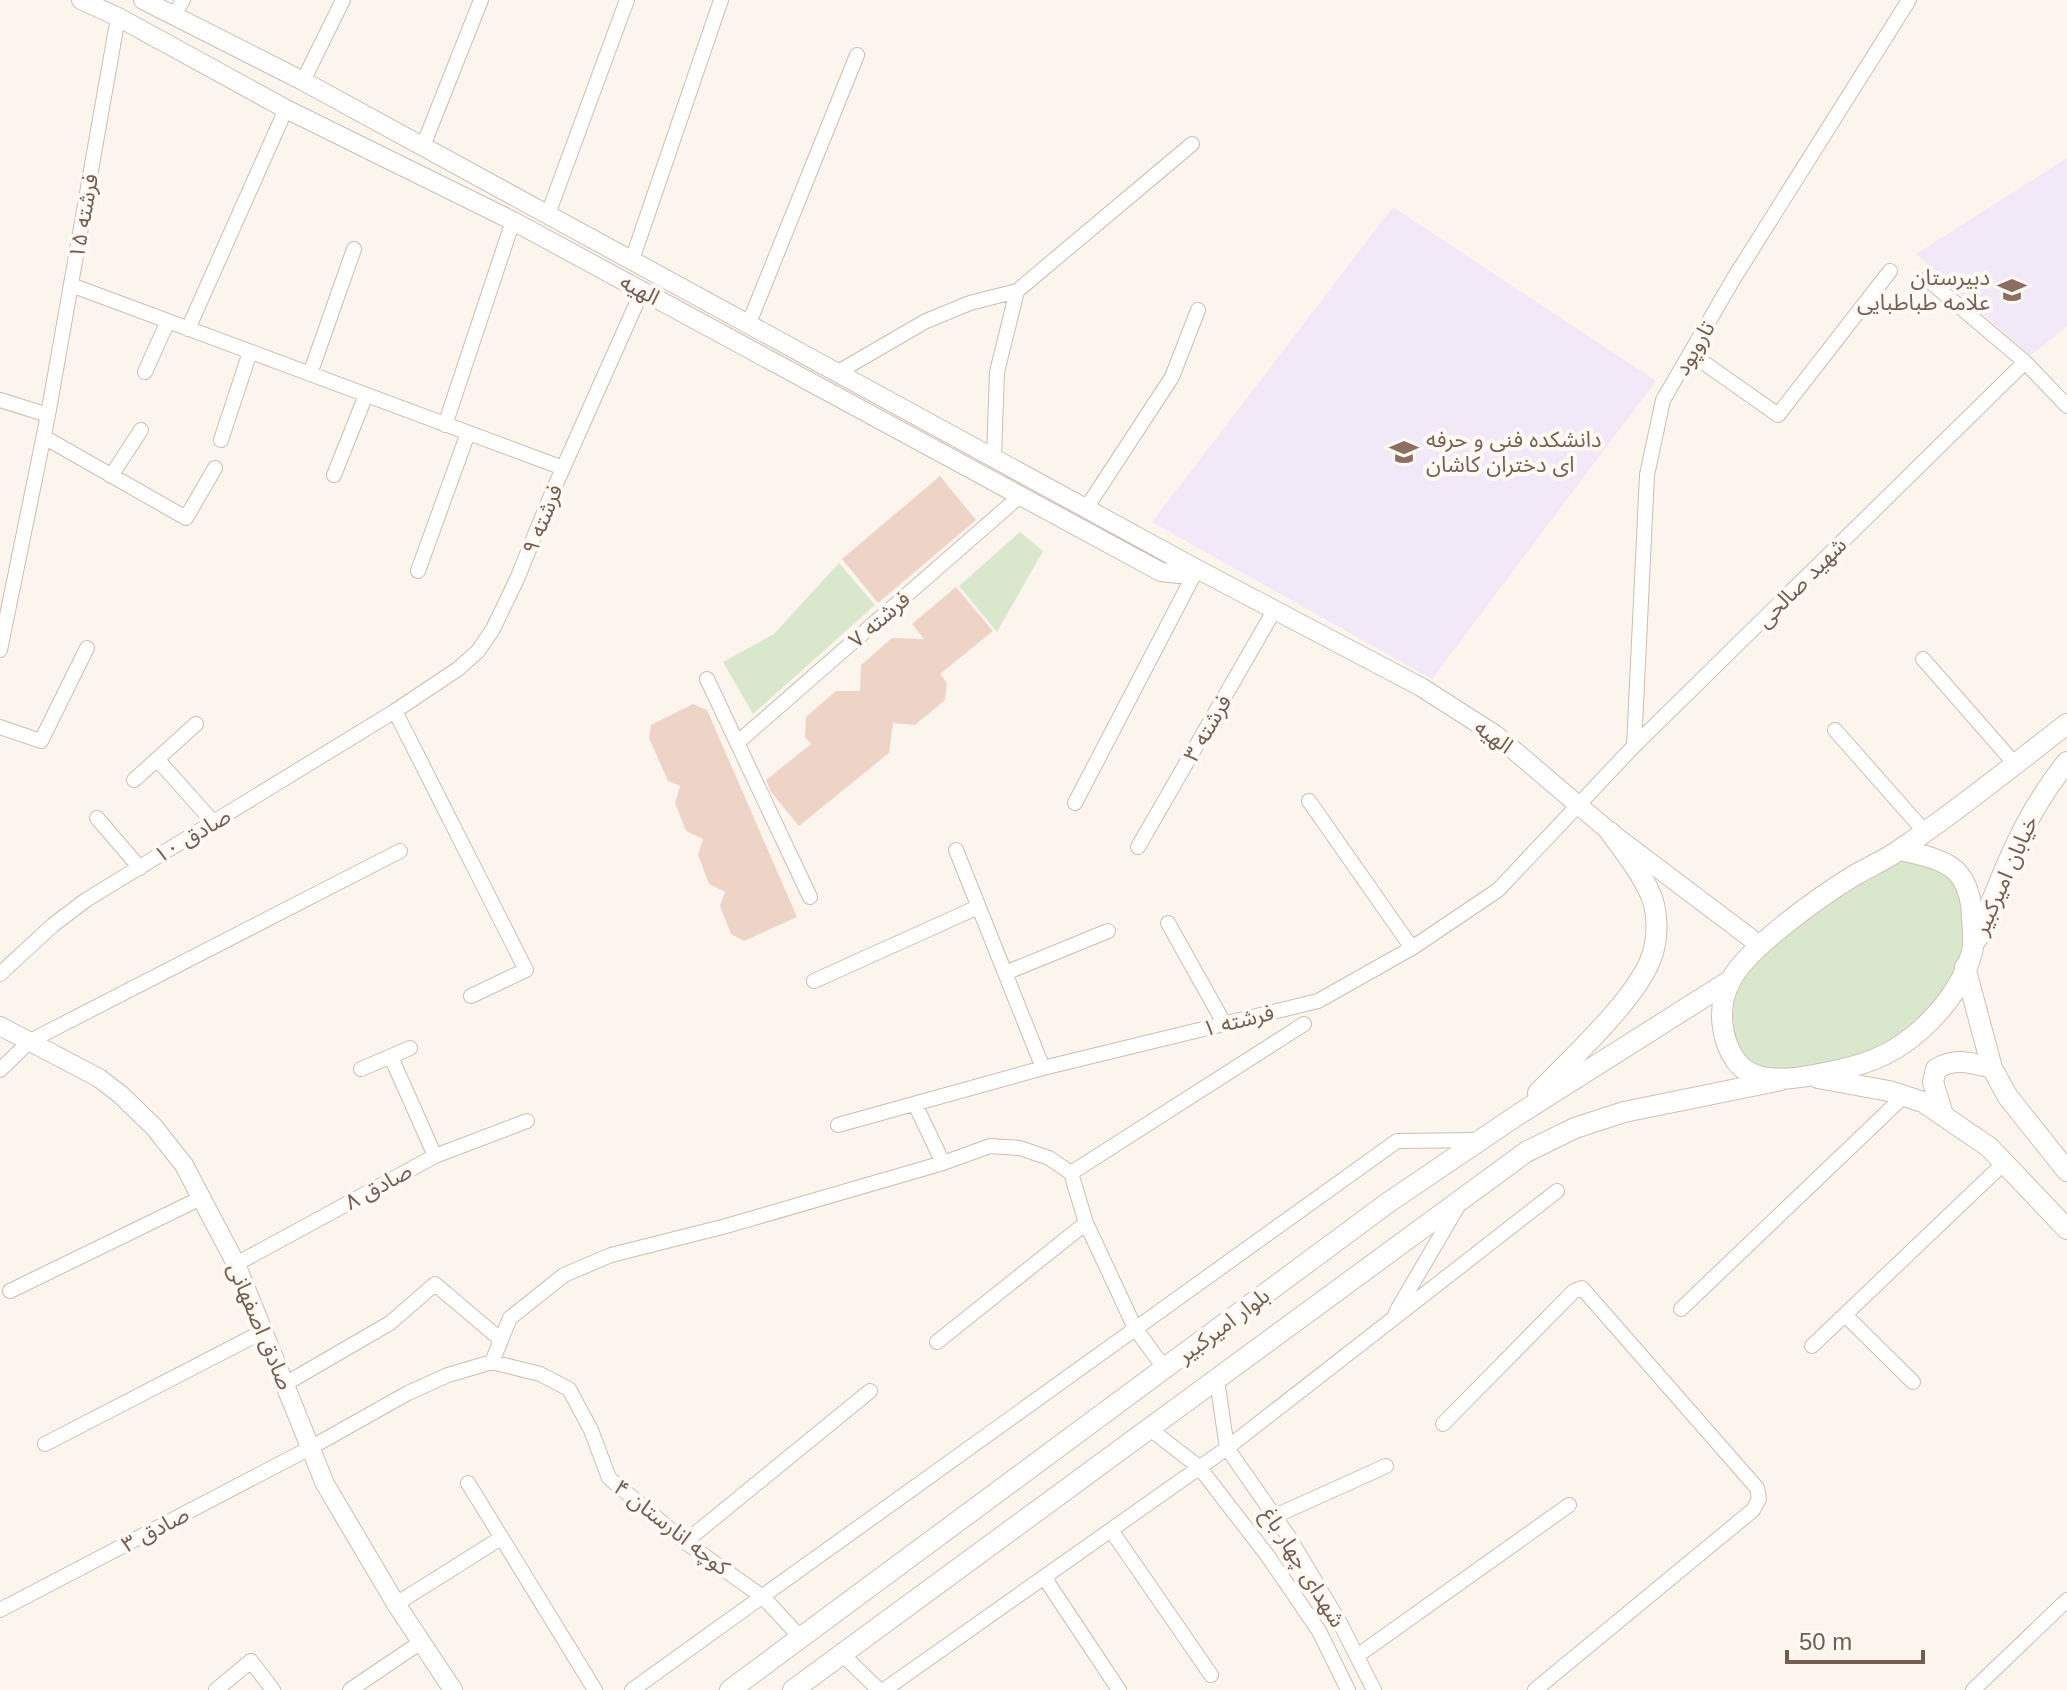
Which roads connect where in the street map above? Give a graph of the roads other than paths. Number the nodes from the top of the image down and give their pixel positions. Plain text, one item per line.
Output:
1 (81, 0) edge
2 (143, 0) edge
3 (343, 0) edge
4 (481, 0) edge
5 (627, 0) edge
6 (721, 0) edge
7 (1909, 0) edge
8 (178, 8) edge
9 (118, 17) junction
10 (857, 55) dead end
11 (303, 81) junction
12 (286, 109) junction
13 (1192, 144) dead end
14 (423, 146) junction
15 (548, 214) junction
16 (513, 221) junction
17 (354, 249) dead end
18 (632, 260) junction
19 (1890, 271) dead end
20 (1927, 279) dead end
21 (71, 285) junction
22 (642, 291) junction
23 (1017, 291) junction
24 (1198, 310) dead end
25 (168, 321) junction
26 (749, 323) junction
27 (188, 329) junction
28 (775, 338) junction
29 (250, 352) junction
30 (1690, 353) junction
31 (764, 357) junction
32 (2025, 362) junction
33 (145, 372) dead end
34 (838, 372) junction
35 (310, 374) junction
36 (366, 395) junction
37 (0, 400) edge
38 (2067, 406) edge
39 (48, 415) junction
40 (445, 425) junction
41 (141, 430) dead end
42 (468, 433) junction
43 (44, 437) junction
44 (221, 440) dead end
45 (994, 457) junction
46 (215, 468) dead end
47 (563, 468) junction
48 (334, 475) dead end
49 (111, 476) junction
50 (1020, 496) junction
51 (1087, 507) junction
52 (1197, 569) junction
53 (418, 571) dead end
54 (1275, 609) junction
55 (87, 648) dead end
56 (0, 650) edge
57 (1923, 659) dead end
58 (707, 679) dead end
59 (395, 711) junction
60 (196, 724) dead end
61 (2067, 724) edge
62 (0, 727) edge
63 (1835, 730) dead end
64 (737, 743) junction
65 (1634, 746) junction
66 (157, 759) junction
67 (2067, 762) edge
68 (2015, 764) junction
69 (134, 780) dead end
70 (1309, 801) dead end
71 (1075, 803) dead end
72 (1578, 803) junction
73 (97, 818) dead end
74 (214, 823) junction
75 (1610, 832) junction
76 (1925, 832) junction
77 (1138, 847) dead end
78 (956, 850) dead end
79 (1900, 850) junction
80 (400, 851) dead end
81 (140, 868) junction
82 (810, 897) dead end
83 (978, 907) junction
84 (1168, 923) dead end
85 (1108, 931) dead end
86 (1761, 946) junction
87 (1412, 948) junction
88 (1969, 959) junction
89 (1005, 973) junction
90 (0, 974) edge
91 (1731, 980) junction
92 (814, 981) dead end
93 (471, 996) dead end
94 (1224, 1023) junction
95 (1304, 1024) dead end
96 (0, 1026) edge
97 (30, 1041) junction
98 (410, 1048) dead end
99 (391, 1057) junction
100 (1043, 1068) junction
101 (1992, 1068) junction
102 (361, 1069) dead end
103 (0, 1070) edge
104 (1806, 1076) junction
105 (1781, 1080) junction
106 (1904, 1096) junction
107 (915, 1104) junction
108 (1943, 1115) junction
109 (1516, 1116) junction
110 (527, 1121) dead end
111 (838, 1125) dead end
112 (1481, 1140) junction
113 (435, 1156) junction
114 (2005, 1162) junction
115 (943, 1163) junction
116 (2067, 1171) edge
117 (1071, 1173) junction
118 (1557, 1191) dead end
119 (203, 1197) junction
120 (1461, 1201) junction
121 (1086, 1223) junction
122 (2067, 1229) edge
123 (236, 1264) junction
124 (10, 1291) dead end
125 (1681, 1309) dead end
126 (1845, 1315) junction
127 (1392, 1319) junction
128 (1135, 1328) junction
129 (262, 1332) junction
130 (501, 1340) junction
131 (937, 1342) dead end
132 (1812, 1346) dead end
133 (492, 1362) junction
134 (1165, 1369) junction
135 (1217, 1380) junction
136 (1913, 1382) dead end
137 (285, 1384) junction
138 (870, 1391) dead end
139 (1443, 1424) dead end
140 (1150, 1429) junction
141 (45, 1444) dead end
142 (310, 1448) junction
143 (1227, 1448) junction
144 (1386, 1466) dead end
145 (1199, 1467) junction
146 (468, 1483) dead end
147 (1569, 1505) dead end
148 (1275, 1516) junction
149 (1111, 1530) junction
150 (501, 1538) junction
151 (685, 1542) junction
152 (1044, 1577) junction
153 (763, 1597) junction
154 (2067, 1600) edge
155 (396, 1604) junction
156 (0, 1610) edge
157 (800, 1637) junction
158 (421, 1642) junction
159 (842, 1654) junction
160 (1357, 1656) junction
161 (1211, 1675) dead end
162 (216, 1690) edge
163 (273, 1690) edge
164 (350, 1690) edge
165 (453, 1690) edge
166 (595, 1690) edge
167 (632, 1690) edge
168 (730, 1690) edge
169 (793, 1690) edge
170 (882, 1690) edge
171 (1119, 1690) edge
172 (1348, 1690) edge
173 (1374, 1690) edge
174 (1535, 1690) edge
175 (1973, 1690) edge

1 - 9 street, الهیه
2 - 8 street, الهیه
3 - 11 street
4 - 14 street
5 - 15 street
6 - 18 street
7 - 30 street, تاروپود
8 - 11 street, الهیه
9 - 12 street, الهیه
9 - 21 street, فرشته ۱۵
10 - 26 street
11 - 14 street, الهیه
12 - 16 street, الهیه
12 - 27 street
13 - 23 street
14 - 15 street, الهیه
15 - 18 street, الهیه
16 - 22 street, الهیه
16 - 40 street
17 - 35 street
18 - 26 street, الهیه
19 - 30 street
20 - 32 street
21 - 25 street
21 - 39 street, فرشته ۱۵
22 - 31 street, الهیه
22 - 47 street, فرشته ۹
23 - 34 street
23 - 45 street
24 - 51 street
25 - 27 street
25 - 33 street
26 - 28 street, الهیه
27 - 29 street
28 - 31 street
28 - 34 street, الهیه
29 - 35 street
29 - 44 street
30 - 65 street, تاروپود
31 - 50 street, الهیه
32 - 38 street
32 - 65 street, شهید صالحی
34 - 45 street, الهیه
35 - 36 street
36 - 40 street
36 - 48 street
37 - 39 street
39 - 43 street, فرشته ۱۵
40 - 42 street
41 - 49 street
42 - 47 street
42 - 53 street
43 - 49 street
43 - 56 street, فرشته ۱۵
45 - 51 street, الهیه
46 - 49 street
47 - 59 street, فرشته ۹
50 - 52 street, الهیه
50 - 64 street, فرشته ۷
51 - 52 street, الهیه
52 - 54 street, الهیه
52 - 71 street
54 - 72 street, الهیه
54 - 77 street, فرشته ۳
55 - 62 street
57 - 68 street
58 - 64 street
59 - 74 street, صادق ۱۰
59 - 93 street
60 - 66 street
61 - 68 main road
63 - 76 street
64 - 82 street
65 - 72 street, شهید صالحی
66 - 69 street
66 - 74 street
67 - 88 main road, خیابان امیرکبیر
68 - 76 main road
70 - 87 street
72 - 75 street, الهیه
72 - 87 street, فرشته ۱
73 - 81 street
74 - 81 street, صادق ۱۰
75 - 86 street, الهیه
75 - 109 main road
76 - 79 main road
78 - 83 street
79 - 86 main road
79 - 88 main road
80 - 97 street
81 - 90 street, صادق ۱۰
83 - 89 street
83 - 92 street
84 - 94 street
85 - 89 street
86 - 91 main road
87 - 94 street, فرشته ۱
88 - 101 main road
88 - 104 main road
89 - 100 street
91 - 105 main road
91 - 109 main road, بلوار امیرکبیر
94 - 100 street, فرشته ۱
95 - 117 street
96 - 97 street, صادق اصفهانی
97 - 103 street
97 - 119 street, صادق اصفهانی
98 - 99 street
99 - 102 street
99 - 113 street
100 - 107 street, فرشته ۱
101 - 108 main road
101 - 116 main road
104 - 105 main road
104 - 106 main road
105 - 120 main road, بلوار امیرکبیر
106 - 108 main road
106 - 125 street
107 - 111 street, فرشته ۱
107 - 115 street
108 - 114 main road
109 - 112 main road, بلوار امیرکبیر
110 - 113 street, صادق ۸
112 - 128 street
112 - 134 main road, بلوار امیرکبیر
113 - 123 street, صادق ۸
114 - 122 main road
114 - 126 street
115 - 117 street
115 - 130 street
117 - 121 street
118 - 127 street
119 - 123 street, صادق اصفهانی
119 - 124 street
120 - 127 street
120 - 135 main road, بلوار امیرکبیر
121 - 128 street
121 - 131 street
123 - 129 street, صادق اصفهانی
126 - 132 street
126 - 136 street
127 - 143 street
128 - 134 street
128 - 153 street
129 - 137 street, صادق اصفهانی
129 - 141 street
130 - 133 street
130 - 137 street
133 - 142 street, صادق ۳
133 - 151 street, کوچه انارستان ۴
134 - 157 main road, بلوار امیرکبیر
135 - 140 main road, بلوار امیرکبیر
135 - 143 street
137 - 142 street, صادق اصفهانی
138 - 151 street
139 - 174 street
140 - 145 street, شهدای چهار باغ
140 - 159 main road, بلوار امیرکبیر
142 - 155 street, صادق اصفهانی
142 - 156 street, صادق ۳
143 - 145 street
143 - 148 street, شهدای چهار باغ
144 - 148 street
145 - 149 street
145 - 172 street, شهدای چهار باغ
146 - 150 street
147 - 160 street
148 - 160 street, شهدای چهار باغ
149 - 152 street
149 - 161 street
150 - 155 street
150 - 166 street
151 - 153 street, کوچه انارستان ۴
152 - 170 street
152 - 171 street
153 - 157 street, کوچه انارستان ۴
153 - 167 street
154 - 175 street
155 - 158 street, صادق اصفهانی
157 - 168 main road, بلوار امیرکبیر
158 - 164 street
158 - 165 street, صادق اصفهانی
159 - 169 main road, بلوار امیرکبیر
159 - 170 street
160 - 173 street, شهدای چهار باغ
162 - 163 street

